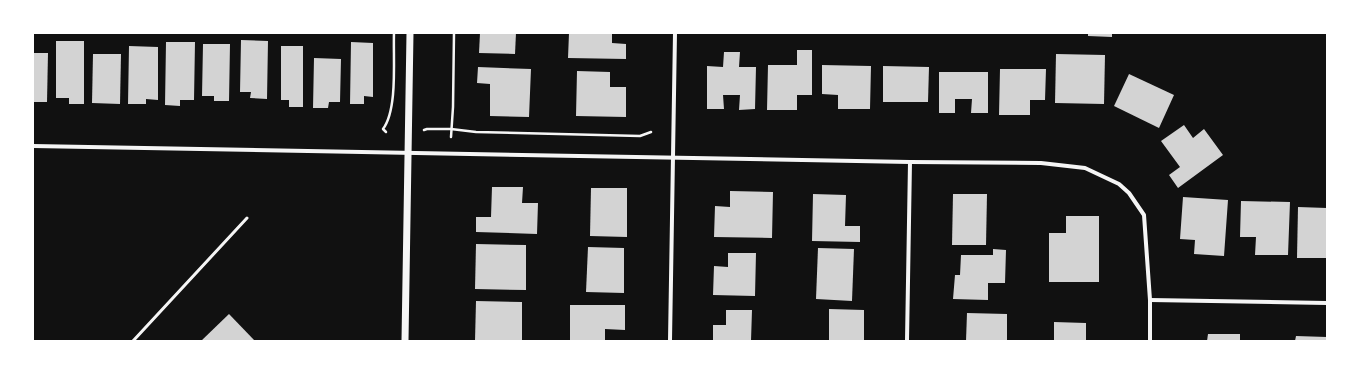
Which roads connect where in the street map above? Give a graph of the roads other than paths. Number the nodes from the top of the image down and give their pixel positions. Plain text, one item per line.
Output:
1 (410, 33) edge
2 (675, 33) edge
3 (33, 146) edge
4 (408, 153) junction
5 (673, 157) junction
6 (910, 162) junction
7 (247, 218) dead end
8 (1150, 300) junction
9 (1327, 303) edge
10 (133, 341) edge
11 (405, 341) edge
12 (670, 341) edge
13 (907, 341) edge
14 (1150, 341) edge

1 - 4 street
2 - 5 street
3 - 4 street
4 - 5 street
4 - 11 street
5 - 6 street
5 - 12 street
6 - 8 street
6 - 13 street
7 - 10 lane
8 - 9 street
8 - 14 street

